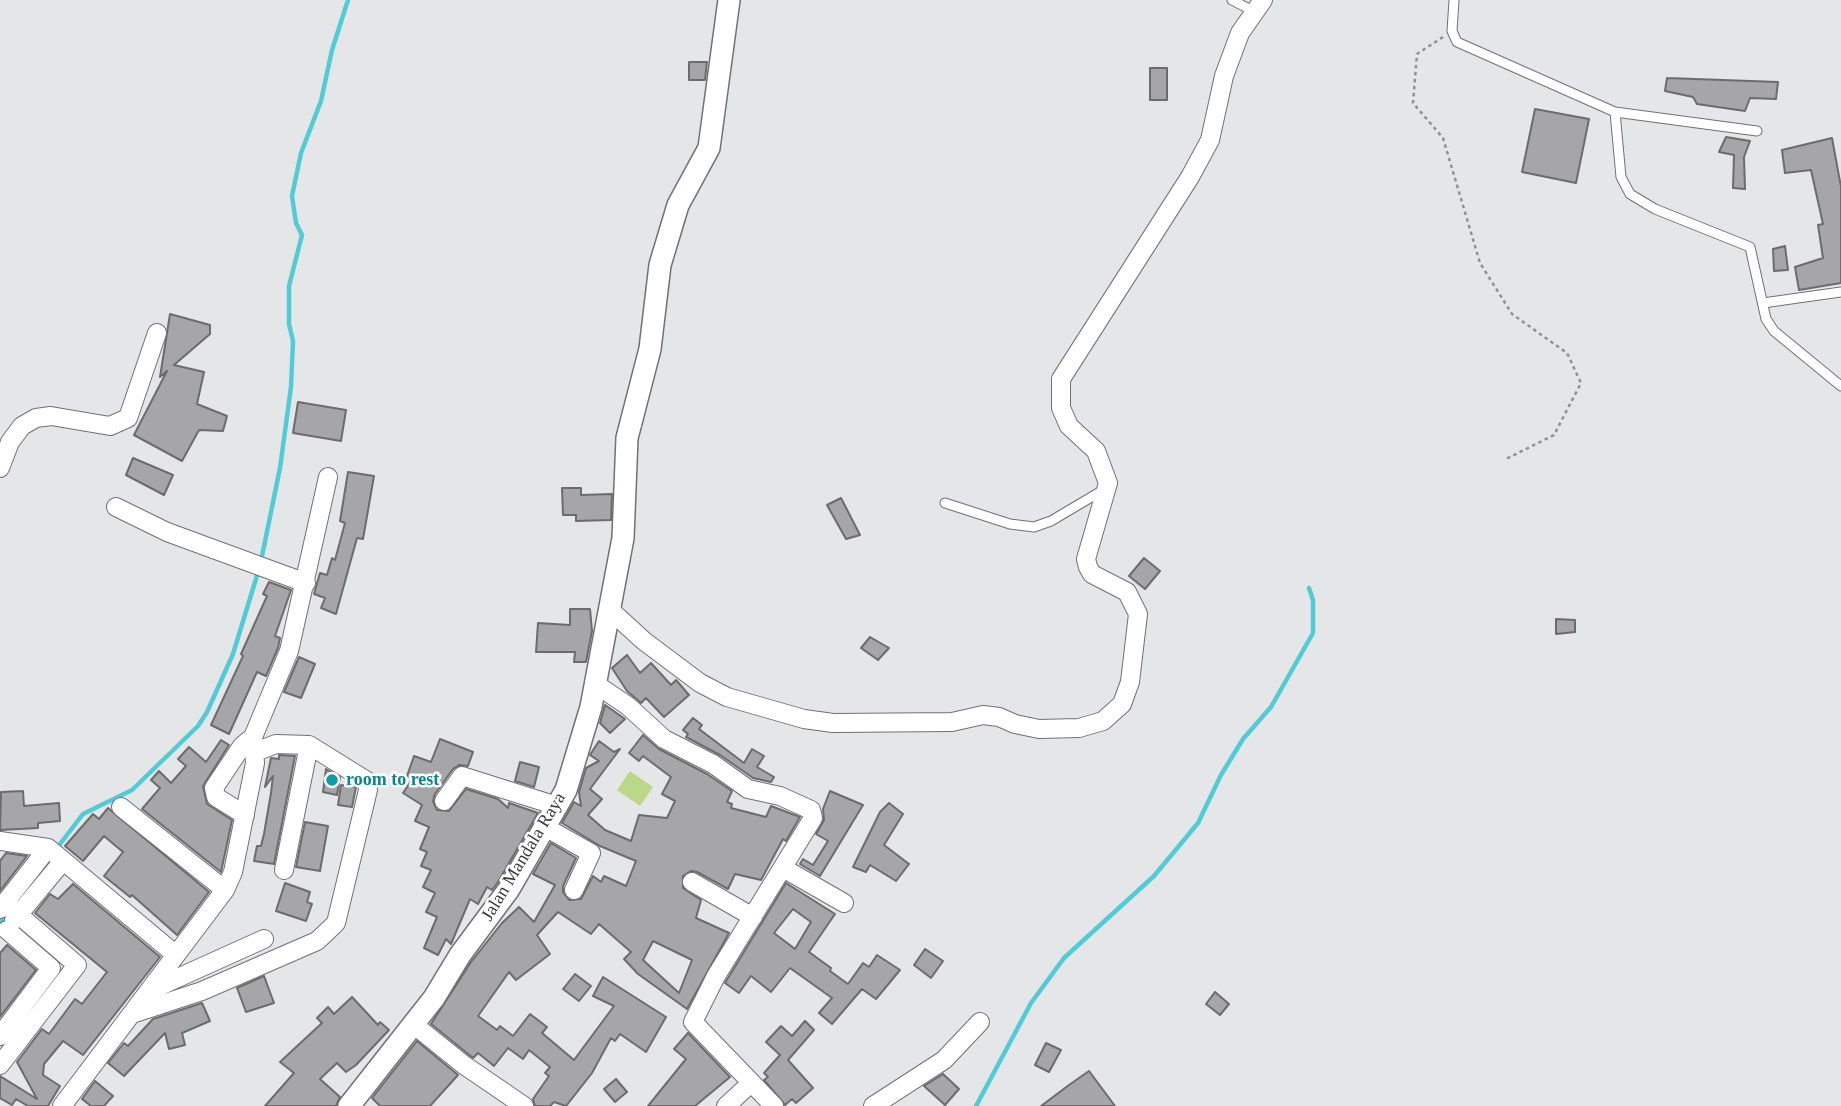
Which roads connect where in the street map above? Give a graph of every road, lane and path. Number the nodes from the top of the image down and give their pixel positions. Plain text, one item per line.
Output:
1 (729, 0) edge
2 (1232, 0) edge
3 (1454, 0) edge
4 (1258, 6) edge
5 (1451, 32) junction
6 (1615, 112) junction
7 (1757, 131) dead end
8 (1841, 292) edge
9 (1763, 303) junction
10 (157, 333) dead end
11 (1841, 386) edge
12 (1506, 459) dead end
13 (0, 468) edge
14 (328, 477) dead end
15 (1105, 496) junction
16 (1080, 502) junction
17 (945, 503) dead end
18 (116, 507) dead end
19 (306, 583) junction
20 (609, 609) junction
21 (594, 683) junction
22 (254, 745) junction
23 (309, 745) junction
24 (444, 801) dead end
25 (557, 806) junction
26 (121, 807) dead end
27 (244, 815) junction
28 (545, 827) junction
29 (0, 841) edge
30 (48, 848) junction
31 (63, 861) junction
32 (783, 868) junction
33 (284, 870) dead end
34 (692, 882) dead end
35 (225, 890) junction
36 (574, 890) dead end
37 (844, 904) dead end
38 (8, 908) edge
39 (753, 916) junction
40 (4, 934) edge
41 (264, 939) dead end
42 (176, 955) junction
43 (148, 992) junction
44 (132, 1014) junction
45 (980, 1022) dead end
46 (413, 1024) junction
47 (0, 1036) edge
48 (0, 1065) edge
49 (751, 1083) junction
50 (62, 1106) edge
51 (349, 1106) edge
52 (524, 1106) edge
53 (726, 1106) edge
54 (774, 1106) edge
55 (873, 1106) edge

1 - 20 street, Jalan Mandala Raya
2 - 4 lane
3 - 5 lane
4 - 15 street
5 - 6 lane
5 - 12 path
6 - 7 lane
6 - 9 lane
8 - 9 lane
9 - 11 lane
10 - 13 street
14 - 19 street
15 - 16 lane
15 - 16 lane
15 - 20 street
16 - 17 lane
18 - 19 street
19 - 22 street
20 - 21 street, Jalan Mandala Raya
21 - 25 street, Jalan Mandala Raya
21 - 32 street
22 - 23 street
22 - 27 street
22 - 27 street
23 - 33 street
23 - 44 street
24 - 25 street
25 - 28 street, Jalan Mandala Raya
26 - 35 street
27 - 35 street
28 - 36 street
28 - 46 street, Jalan Mandala Raya
29 - 30 street
30 - 31 street
30 - 38 street
31 - 38 street
31 - 42 street
32 - 37 street
32 - 39 street
34 - 39 street
35 - 42 street
38 - 40 street
38 - 48 street
39 - 49 street
40 - 47 street
41 - 43 street
42 - 43 street
43 - 44 street
44 - 50 street
45 - 55 street
46 - 51 street, Jalan Mandala Raya
46 - 52 street
49 - 53 street
49 - 54 street

